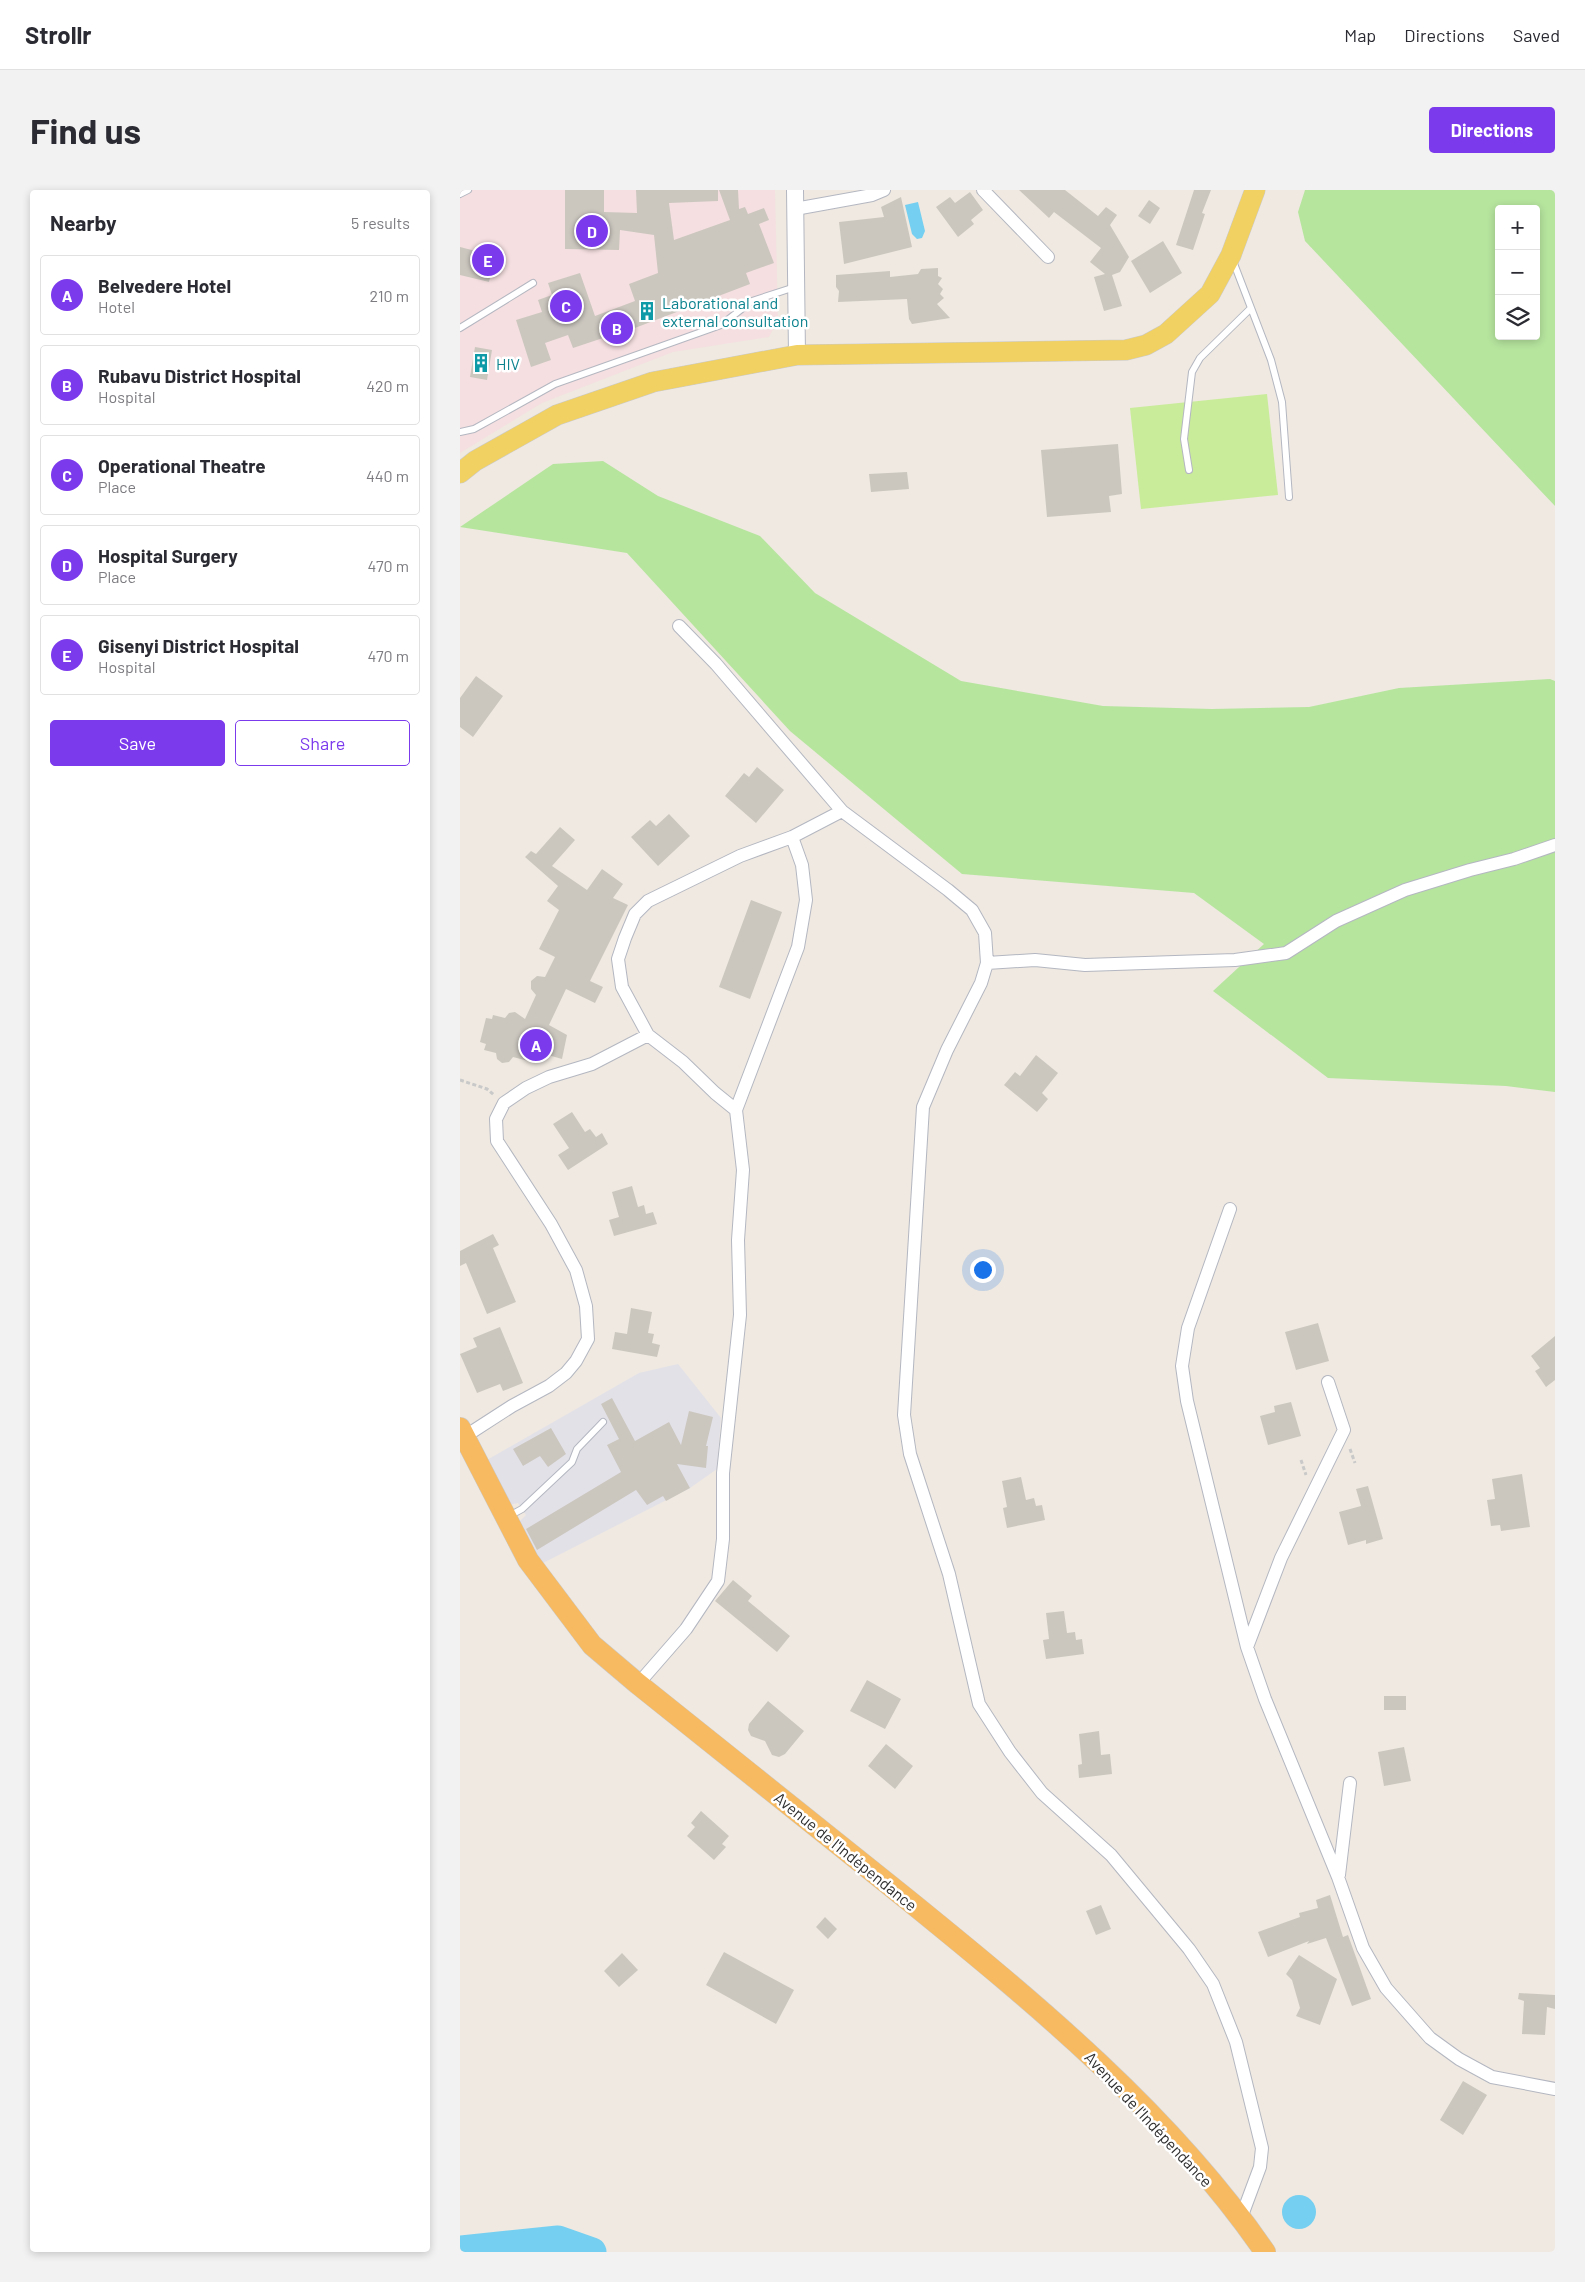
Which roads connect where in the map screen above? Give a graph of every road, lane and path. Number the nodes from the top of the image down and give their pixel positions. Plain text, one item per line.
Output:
1 (468, 190) edge
2 (795, 190) edge
3 (884, 190) edge
4 (984, 190) edge
5 (1255, 190) edge
6 (460, 194) edge
7 (795, 209) junction
8 (1231, 255) junction
9 (1048, 258) dead end
10 (533, 283) dead end
11 (796, 286) junction
12 (1250, 309) junction
13 (460, 328) edge
14 (797, 355) junction
15 (460, 432) edge
16 (1189, 470) dead end
17 (460, 473) edge
18 (1289, 497) dead end
19 (679, 626) dead end
20 (842, 811) junction
21 (792, 836) junction
22 (1555, 845) edge
23 (987, 963) junction
24 (648, 1034) junction
25 (460, 1080) edge
26 (504, 1103) junction
27 (736, 1110) junction
28 (1230, 1209) dead end
29 (1328, 1382) dead end
30 (603, 1422) dead end
31 (462, 1433) edge
32 (506, 1517) junction
33 (1246, 1647) junction
34 (638, 1684) junction
35 (1350, 1783) dead end
36 (1338, 1877) junction
37 (1555, 2089) edge
38 (1241, 2218) junction
39 (1265, 2252) edge

1 - 6 lane
2 - 7 street
3 - 7 street
4 - 9 street
5 - 8 main road
7 - 11 street
8 - 12 lane
8 - 14 main road
10 - 13 lane
11 - 14 street
11 - 15 lane
12 - 16 lane
12 - 18 lane
14 - 17 main road
19 - 20 street
20 - 21 street
20 - 23 street
21 - 24 street
21 - 27 street
22 - 23 street
23 - 38 street
24 - 26 street
24 - 27 street
25 - 26 path
26 - 31 street
27 - 34 street
28 - 33 street
29 - 33 street
30 - 32 lane
31 - 32 highway, Avenue de l'Indépendance
32 - 34 highway, Avenue de l'Indépendance
33 - 36 street
34 - 38 highway, Avenue de l'Indépendance
35 - 36 street
36 - 37 street
38 - 39 highway, Avenue de l'Indépendance

